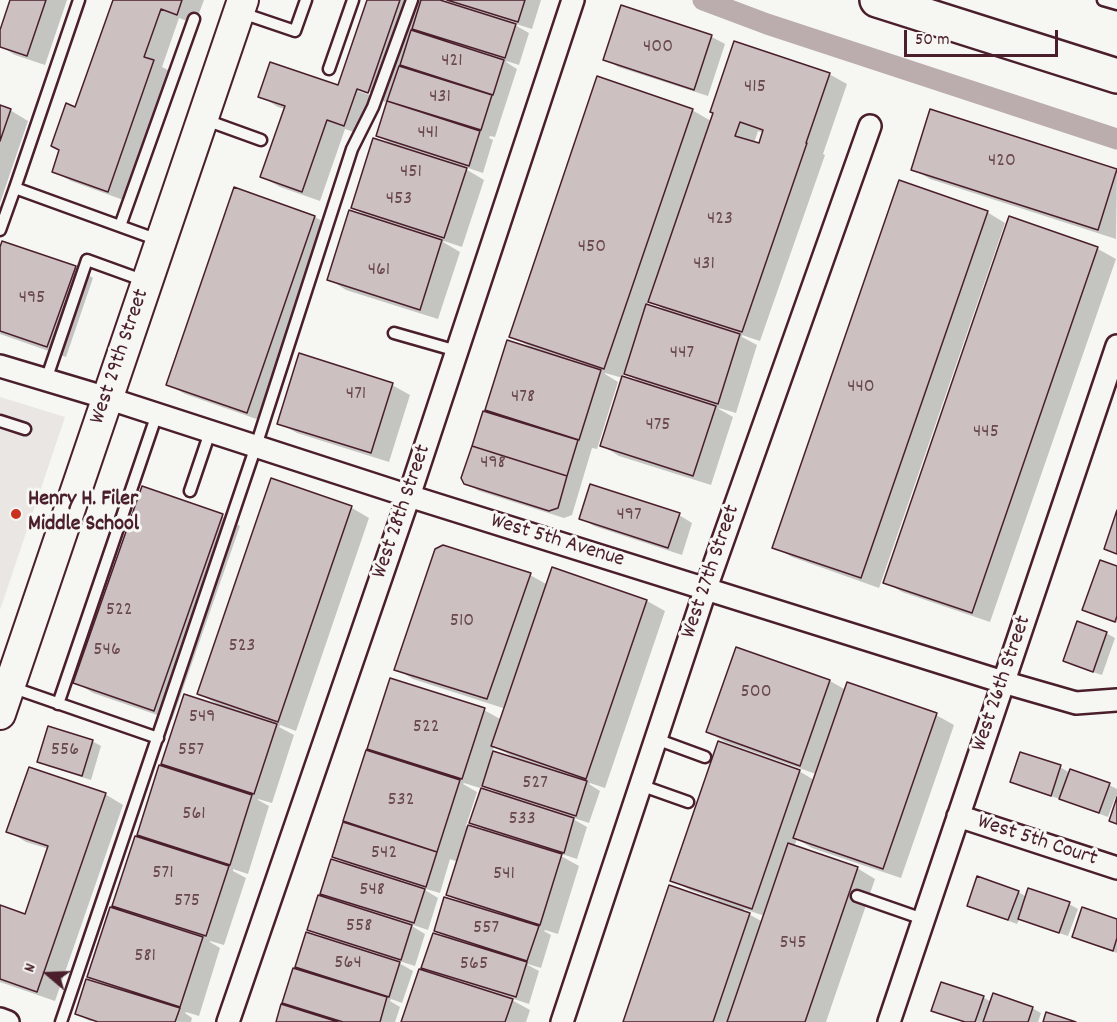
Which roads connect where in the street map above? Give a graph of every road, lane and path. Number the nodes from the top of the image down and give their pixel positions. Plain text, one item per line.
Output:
1 (79, 0) edge
2 (306, 0) edge
3 (353, 0) edge
4 (412, 0) edge
5 (573, 0) edge
6 (877, 0) edge
7 (1103, 0) edge
8 (1117, 4) edge
9 (241, 6) edge
10 (194, 19) dead end
11 (329, 69) dead end
12 (1117, 76) edge
13 (202, 119) junction
14 (870, 126) dead end
15 (261, 140) dead end
16 (15, 188) junction
17 (120, 226) junction
18 (0, 230) edge
19 (161, 241) junction
20 (147, 282) junction
21 (394, 333) dead end
22 (1117, 346) edge
23 (457, 351) junction
24 (0, 366) edge
25 (46, 380) junction
26 (107, 398) junction
27 (156, 414) junction
28 (0, 421) edge
29 (25, 429) dead end
30 (210, 432) junction
31 (256, 446) junction
32 (190, 491) dead end
33 (409, 496) junction
34 (706, 588) junction
35 (1003, 681) junction
36 (5, 700) edge
37 (1117, 700) edge
38 (58, 704) junction
39 (158, 738) junction
40 (656, 739) junction
41 (705, 757) dead end
42 (640, 785) junction
43 (688, 802) dead end
44 (958, 816) junction
45 (1117, 868) edge
46 (857, 896) dead end
47 (924, 919) junction
48 (0, 1019) edge
49 (8, 1022) edge
50 (61, 1022) edge
51 (228, 1022) edge
52 (562, 1022) edge
53 (889, 1022) edge

1 - 16 lane
2 - 9 lane
3 - 11 lane
4 - 31 lane
5 - 23 street, West 28th Street
6 - 12 main road
7 - 8 lane
9 - 13 street, West 29th Street
10 - 17 lane
13 - 15 lane
13 - 19 street, West 29th Street
14 - 34 street, West 27th Street
16 - 17 lane
16 - 18 lane
17 - 19 lane
19 - 20 street, West 29th Street
20 - 25 lane
20 - 26 street, West 29th Street
21 - 23 lane
22 - 35 street, West 26th Street
23 - 33 street, West 28th Street
24 - 25 street, West 5th Avenue
25 - 26 street, West 5th Avenue
26 - 27 street, West 5th Avenue
26 - 36 street, West 29th Street
27 - 30 street, West 5th Avenue
27 - 38 lane
28 - 29 lane
30 - 31 street, West 5th Avenue
30 - 32 lane
31 - 33 street, West 5th Avenue
31 - 39 lane
33 - 34 street, West 5th Avenue
33 - 51 street, West 28th Street
34 - 35 street, West 5th Avenue
34 - 40 street, West 27th Street
35 - 37 street, West 5th Avenue
35 - 44 street, West 26th Street
36 - 38 lane
38 - 39 lane
39 - 50 lane
40 - 41 lane
40 - 42 street, West 27th Street
42 - 43 lane
42 - 52 street, West 27th Street
44 - 45 street, West 5th Court
44 - 47 street, West 26th Street
46 - 47 lane
47 - 53 street, West 26th Street
48 - 49 street

